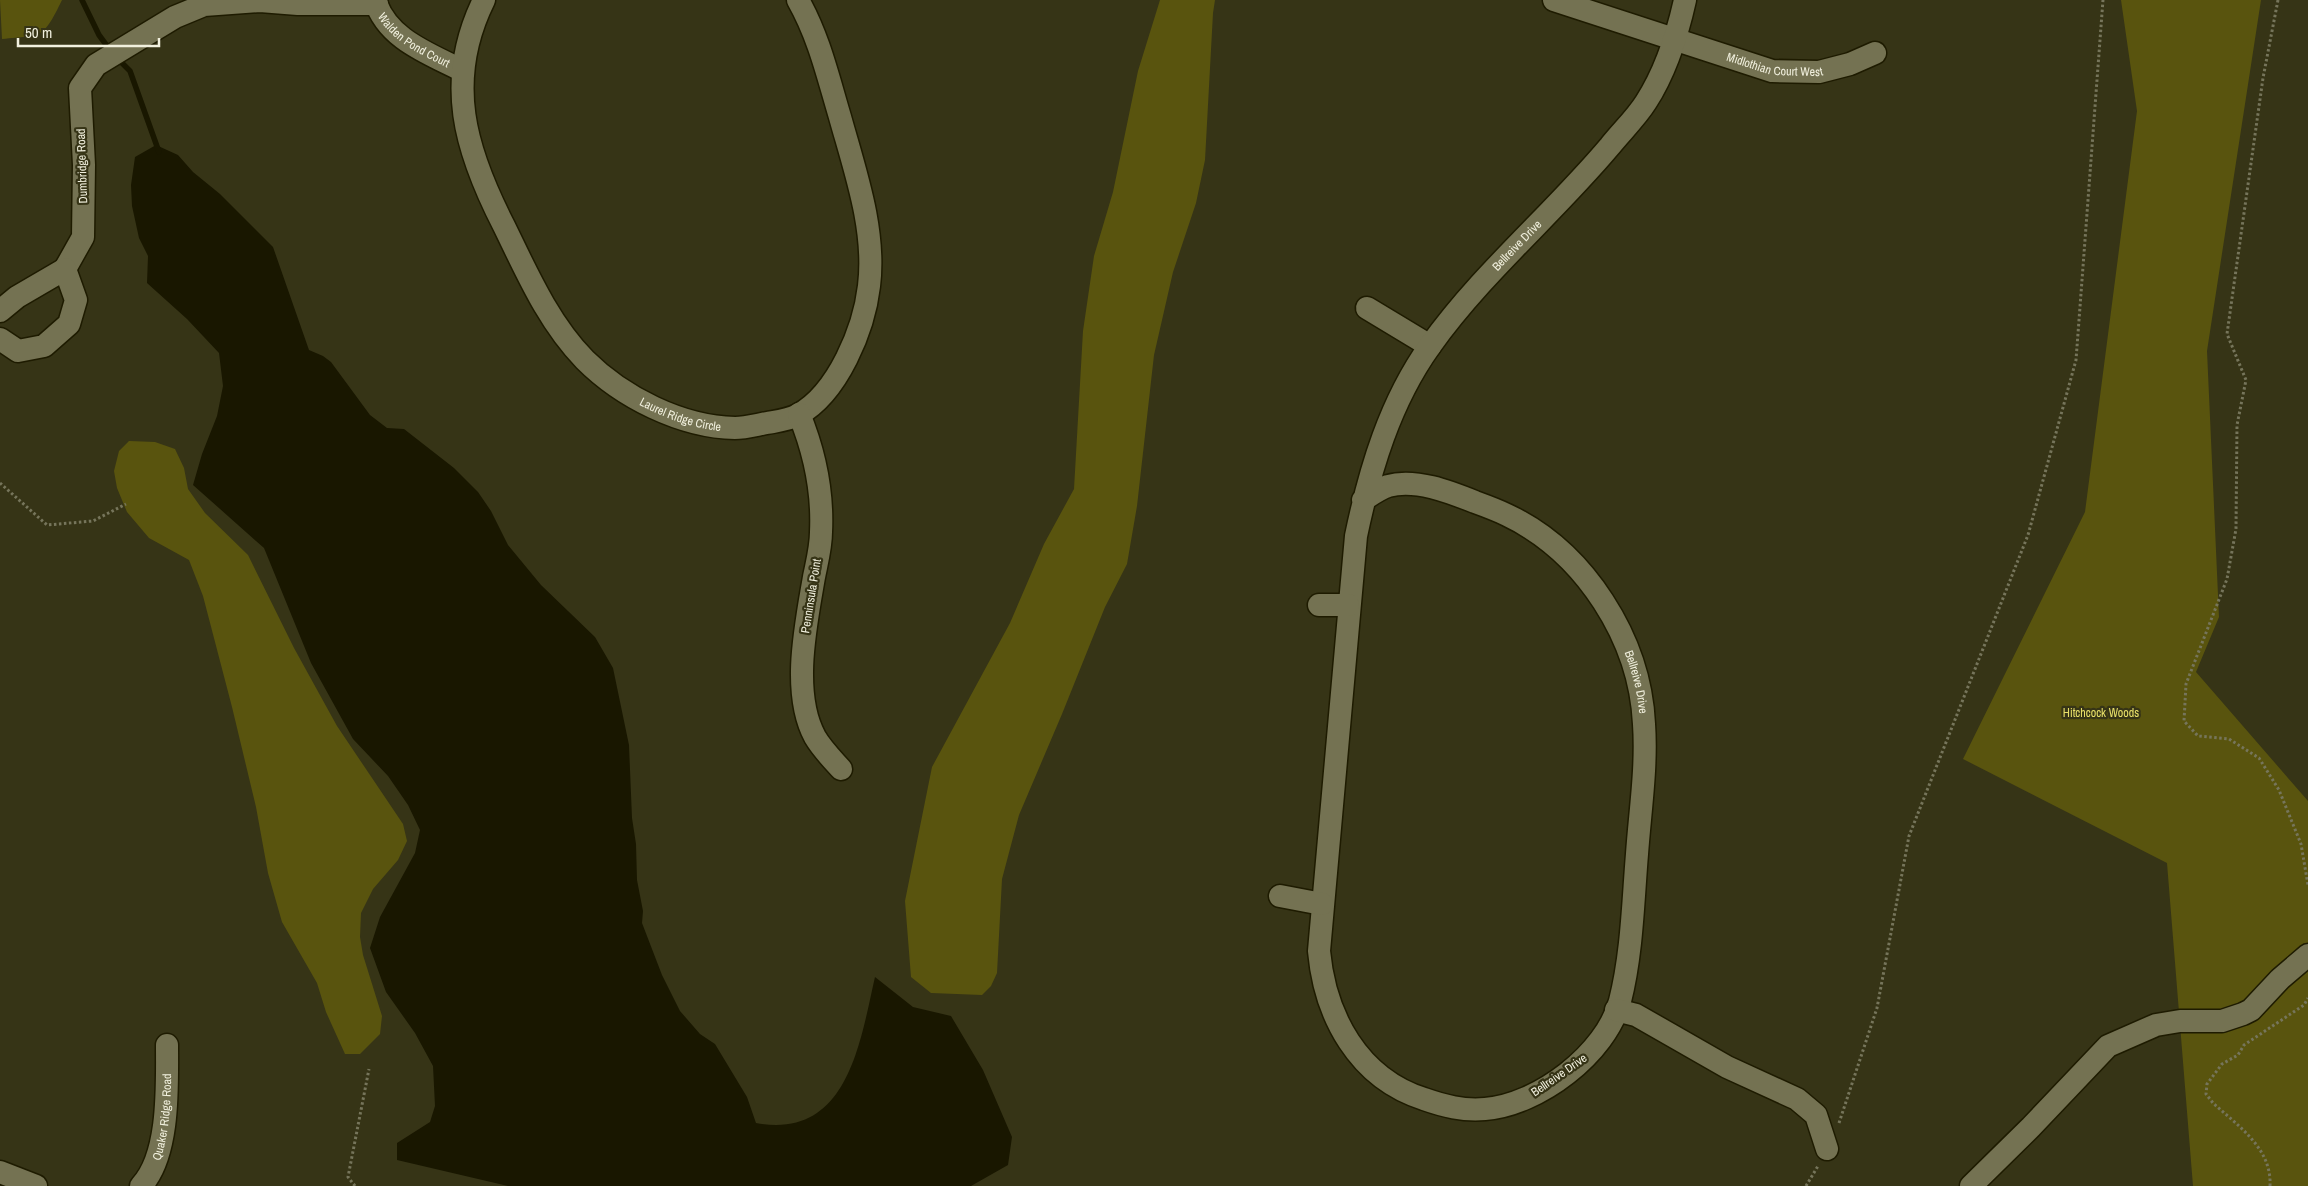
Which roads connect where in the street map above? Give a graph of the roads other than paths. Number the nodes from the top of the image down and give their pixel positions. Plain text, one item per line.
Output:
1 (484, 0) edge
2 (798, 0) edge
3 (1554, 0) edge
4 (1686, 0) edge
5 (376, 2) edge
6 (1674, 41) junction
7 (1874, 52) dead end
8 (462, 70) junction
9 (65, 268) junction
10 (1368, 308) dead end
11 (0, 311) edge
12 (0, 339) edge
13 (1430, 346) junction
14 (799, 414) junction
15 (1363, 500) junction
16 (1319, 605) dead end
17 (1348, 605) junction
18 (842, 769) dead end
19 (1280, 896) dead end
20 (1322, 904) junction
21 (2308, 955) edge
22 (1616, 1010) junction
23 (166, 1045) dead end
24 (1827, 1149) road end
25 (0, 1172) edge
26 (36, 1186) edge
27 (141, 1186) edge
28 (1971, 1186) edge

1 - 8 street, Laurel Ridge Circle
2 - 14 street, Laurel Ridge Circle
3 - 6 street, Midlothian Court West
4 - 6 street, Bellreive Drive
5 - 8 street, Walden Pond Court
5 - 9 street, Dumbridge Road
6 - 7 street, Midlothian Court West
6 - 13 street, Bellreive Drive
8 - 14 street, Laurel Ridge Circle
9 - 11 street, Dumbridge Road
9 - 12 street
10 - 13 street
13 - 15 street, Bellreive Drive
14 - 18 street, Penninsula Point
15 - 17 street, Bellreive Drive
15 - 22 street, Bellreive Drive
16 - 17 street
17 - 20 street, Bellreive Drive
19 - 20 street
20 - 22 street, Bellreive Drive
21 - 28 street
22 - 24 street
23 - 27 street, Quaker Ridge Road
25 - 26 street

